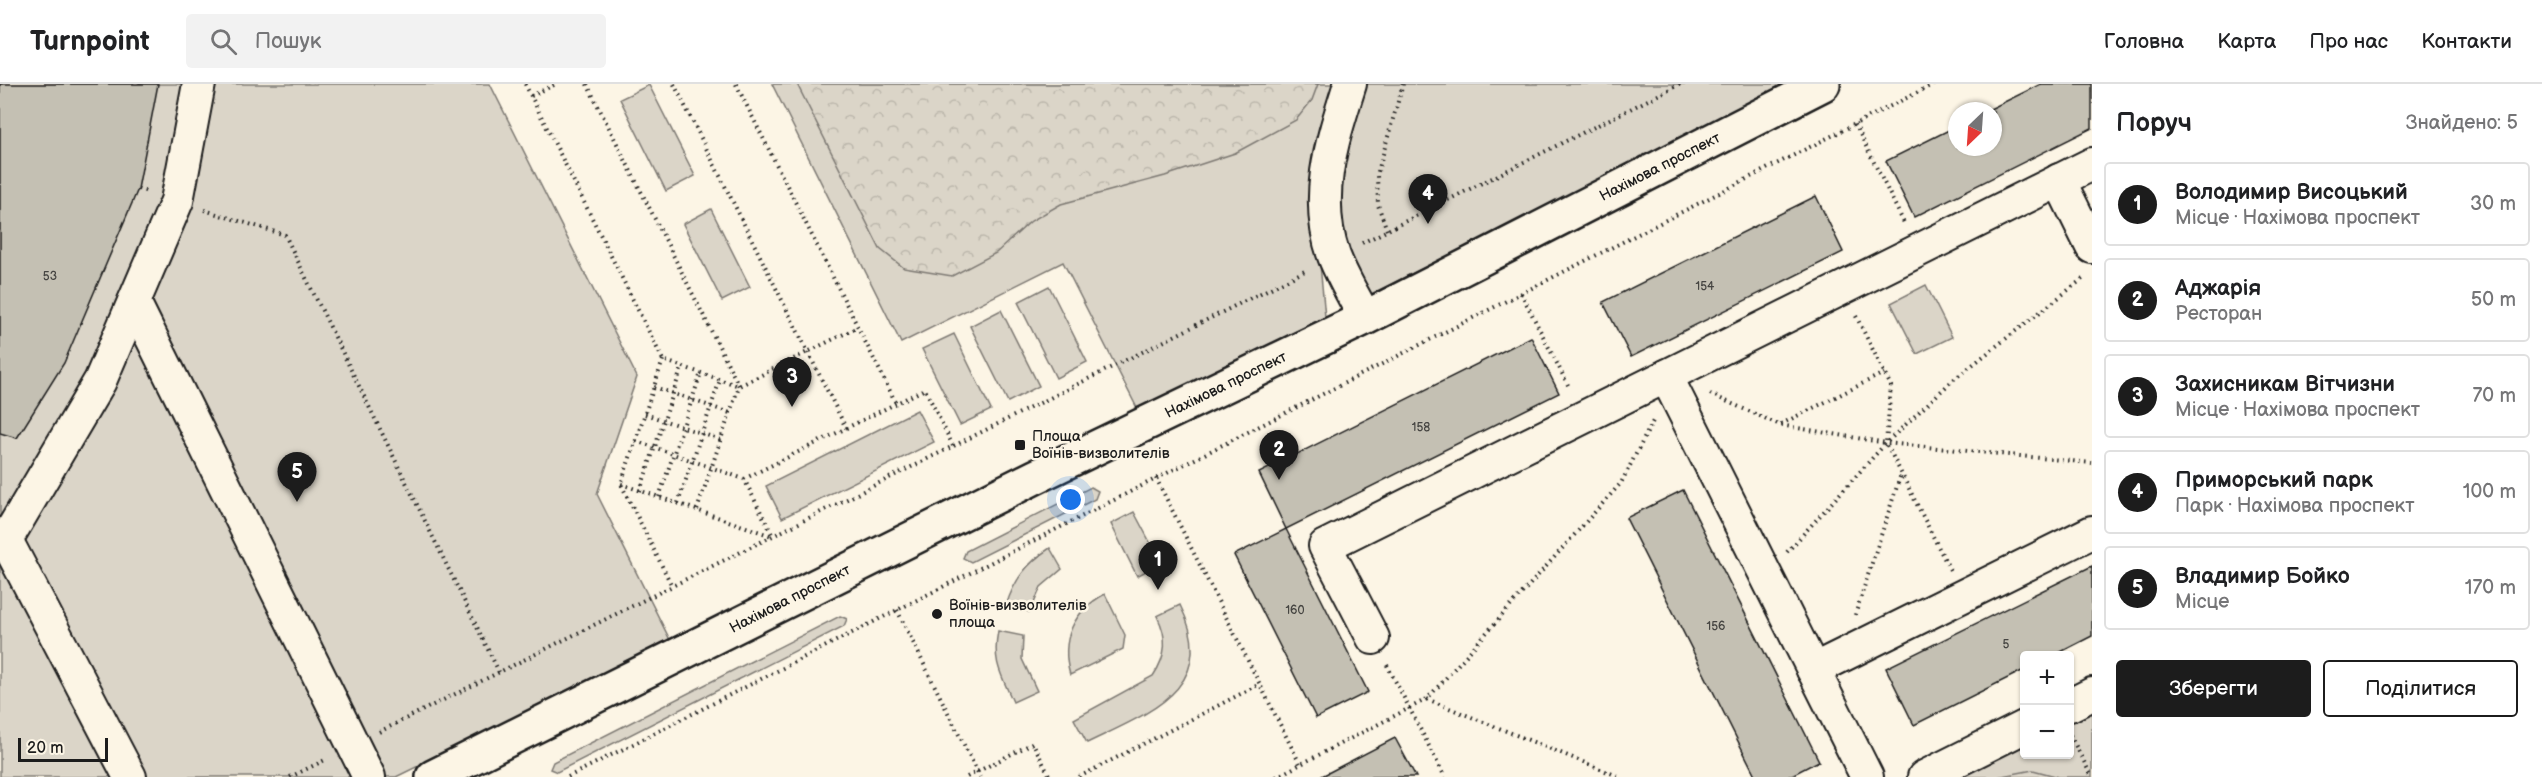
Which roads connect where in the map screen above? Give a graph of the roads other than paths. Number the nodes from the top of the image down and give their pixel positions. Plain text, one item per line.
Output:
1 (200, 84) edge
2 (1350, 84) edge
3 (1823, 84) edge
4 (2092, 164) edge
5 (2059, 180) junction
6 (2092, 246) edge
7 (134, 302) junction
8 (1365, 318) junction
9 (1666, 376) junction
10 (2092, 532) edge
11 (3, 540) edge
12 (1373, 638) road end
13 (1813, 670) junction
14 (2092, 694) edge
15 (2074, 703) edge
16 (2020, 729) edge
17 (130, 777) edge
18 (369, 777) edge
19 (433, 777) edge
20 (1867, 777) edge
21 (1924, 777) edge

1 - 7 street
2 - 8 street
3 - 8 main road, Нахімова проспект
4 - 5 street
5 - 6 street
5 - 9 street
7 - 11 street
7 - 18 street
8 - 19 main road, Нахімова проспект
9 - 12 street
9 - 13 street
10 - 13 street
11 - 17 street
13 - 20 street
14 - 15 street
16 - 21 street

